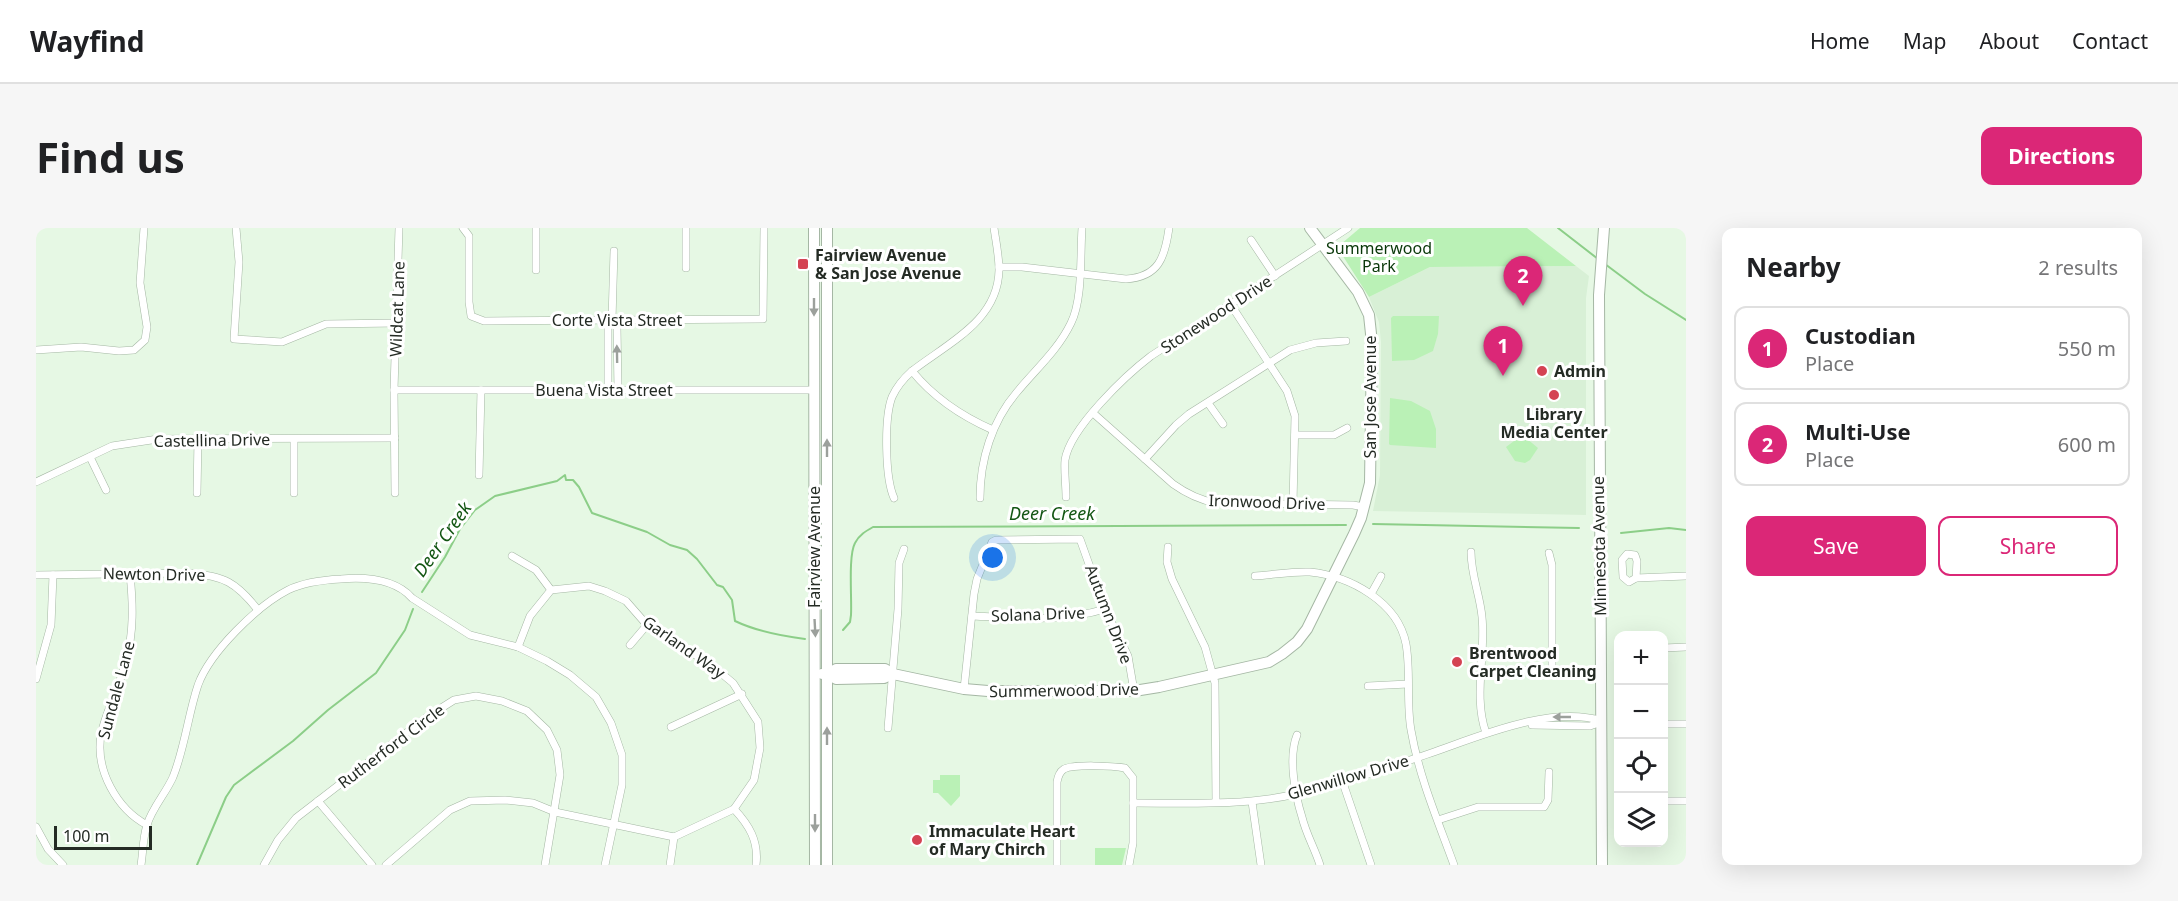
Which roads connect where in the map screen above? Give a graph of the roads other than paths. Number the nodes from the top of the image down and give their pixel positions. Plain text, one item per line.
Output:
1 (144, 228) edge
2 (236, 228) edge
3 (399, 228) edge
4 (463, 228) edge
5 (536, 228) edge
6 (686, 228) edge
7 (764, 228) edge
8 (814, 228) edge
9 (827, 228) edge
10 (994, 228) edge
11 (1082, 228) edge
12 (1169, 228) edge
13 (1310, 228) edge
14 (1348, 228) edge
15 (1604, 228) edge
16 (1251, 240) dead end
17 (1323, 246) junction
18 (614, 251) dead end
19 (999, 267) junction
20 (686, 268) dead end
21 (536, 270) dead end
22 (1079, 274) junction
23 (1275, 276) junction
24 (1231, 305) junction
25 (612, 320) junction
26 (397, 323) junction
27 (1346, 341) dead end
28 (36, 350) edge
29 (1268, 363) junction
30 (912, 371) junction
31 (394, 390) junction
32 (481, 390) junction
33 (608, 390) junction
34 (618, 390) junction
35 (814, 390) junction
36 (1208, 403) junction
37 (1094, 413) junction
38 (1222, 424) dead end
39 (1347, 429) dead end
40 (993, 430) junction
41 (1294, 435) junction
42 (395, 438) junction
43 (198, 439) junction
44 (294, 439) junction
45 (90, 457) junction
46 (1145, 459) junction
47 (479, 475) dead end
48 (36, 482) edge
49 (106, 490) dead end
50 (197, 493) dead end
51 (294, 493) dead end
52 (395, 493) dead end
53 (1066, 497) dead end
54 (894, 498) dead end
55 (980, 498) dead end
56 (1293, 504) junction
57 (1364, 507) junction
58 (1168, 547) dead end
59 (904, 549) dead end
60 (1471, 552) dead end
61 (1550, 553) dead end
62 (512, 556) dead end
63 (130, 574) junction
64 (36, 575) edge
65 (53, 575) junction
66 (1255, 576) dead end
67 (1382, 576) dead end
68 (1686, 576) edge
69 (1333, 577) junction
70 (1636, 578) dead end
71 (551, 590) junction
72 (1371, 594) junction
73 (1105, 609) junction
74 (258, 610) junction
75 (972, 616) junction
76 (647, 625) junction
77 (630, 645) dead end
78 (518, 647) junction
79 (1686, 647) edge
80 (1668, 648) edge
81 (1482, 670) junction
82 (815, 674) junction
83 (827, 674) junction
84 (893, 674) junction
85 (1214, 675) junction
86 (36, 679) edge
87 (1408, 684) junction
88 (1368, 686) dead end
89 (964, 689) junction
90 (1134, 691) junction
91 (742, 694) junction
92 (1602, 721) junction
93 (1668, 724) edge
94 (1686, 724) edge
95 (671, 727) dead end
96 (888, 728) dead end
97 (1486, 733) junction
98 (1297, 735) dead end
99 (1417, 757) junction
100 (1549, 772) dead end
101 (1343, 783) junction
102 (1297, 794) junction
103 (318, 801) junction
104 (1668, 801) edge
105 (1686, 801) edge
106 (1216, 802) junction
107 (1252, 802) junction
108 (1133, 803) junction
109 (734, 809) junction
110 (555, 812) junction
111 (1438, 820) junction
112 (147, 825) junction
113 (614, 825) junction
114 (36, 827) edge
115 (674, 837) junction
116 (63, 865) edge
117 (141, 865) edge
118 (264, 865) edge
119 (372, 865) edge
120 (386, 865) edge
121 (545, 865) edge
122 (605, 865) edge
123 (670, 865) edge
124 (756, 865) edge
125 (815, 865) edge
126 (827, 865) edge
127 (1057, 865) edge
128 (1129, 865) edge
129 (1261, 865) edge
130 (1320, 865) edge
131 (1371, 865) edge
132 (1454, 865) edge
133 (1602, 865) edge

1 - 28 street
2 - 26 street
3 - 26 street, Wildcat Lane
4 - 25 street, Corte Vista Street
5 - 21 street
6 - 20 street
7 - 25 street, Corte Vista Street
8 -> 35 street, Fairview Avenue
83 -> 9 street, Fairview Avenue
10 - 19 street
11 - 22 street
12 - 22 street
13 - 17 street, San Jose Avenue
14 - 17 street, Stonewood Drive
15 - 92 street, Minnesota Avenue
16 - 23 street
17 - 23 street, Stonewood Drive
17 - 57 street, San Jose Avenue
18 - 25 street
19 - 22 street
19 - 30 street
22 - 40 street
23 - 24 street, Stonewood Drive
24 - 29 street
24 - 37 street, Stonewood Drive
25 - 33 street
34 -> 25 street
26 - 31 street, Wildcat Lane
27 - 29 street
29 - 36 street
29 - 41 street
30 - 40 street
30 - 54 street
31 - 32 street, Buena Vista Street
31 - 42 street, Wildcat Lane
32 - 33 street, Buena Vista Street
32 - 47 street
33 - 34 street, Buena Vista Street
34 - 35 street, Buena Vista Street
35 -> 82 street, Fairview Avenue
36 - 38 street
36 - 46 street
37 - 46 street, Ironwood Drive
37 - 53 street, Stonewood Drive
39 - 41 street
40 - 55 street
41 - 56 street
42 - 44 street, Castellina Drive
42 - 52 street, Wildcat Lane
43 - 44 street, Castellina Drive
43 - 45 street, Castellina Drive
43 - 50 street
44 - 51 street
45 - 48 street, Castellina Drive
45 - 49 street
46 - 56 street, Ironwood Drive
56 - 57 street, Ironwood Drive
57 - 69 street, San Jose Avenue
58 - 85 street
59 - 84 street
60 - 81 street
61 - 81 street
62 - 71 street
63 - 65 street, Newton Drive
63 - 74 street, Newton Drive
63 - 112 street, Sundale Lane
64 - 65 street, Newton Drive
65 - 86 street
66 - 69 street
67 - 72 street
68 - 70 street
69 - 72 street
69 - 85 street, Summerwood Drive
71 - 76 street, Garland Way
71 - 78 street
72 - 87 street
73 - 75 street, Solana Drive
73 - 75 street, Autumn Drive
73 - 90 street, Autumn Drive
74 - 78 street
74 - 112 street
75 - 89 street
76 - 77 street
76 - 91 street, Garland Way
78 - 113 street
79 - 80 street
81 - 97 street
82 - 83 street, Summerwood Drive
82 -> 125 street, Fairview Avenue
83 - 84 street, Summerwood Drive
126 -> 83 street, Fairview Avenue
84 - 89 street, Summerwood Drive
84 - 96 street
85 - 90 street, Summerwood Drive
85 - 106 street
87 - 88 street
87 - 99 street
89 - 90 street, Summerwood Drive
91 - 95 street
91 - 109 street, Garland Way
92 - 97 street, Glenwillow Drive
92 - 133 street, Minnesota Avenue
93 - 94 street
97 - 99 street, Glenwillow Drive
98 - 102 street
99 - 101 street, Glenwillow Drive
99 - 111 street
100 - 111 street
101 - 102 street, Glenwillow Drive
101 - 131 street
102 - 107 street, Glenwillow Drive
102 - 130 street
103 - 110 street, Rutherford Circle
103 - 118 street, Rutherford Circle
103 - 119 street
104 - 105 street
106 - 107 street, Glenwillow Drive
106 - 108 street, Glenwillow Drive
107 - 129 street
108 - 127 street
108 - 128 street
109 - 115 street
109 - 124 street
110 - 113 street
110 - 120 street
110 - 121 street, Rutherford Circle
111 - 132 street
112 - 117 street
113 - 115 street
113 - 122 street
114 - 116 street
115 - 123 street

